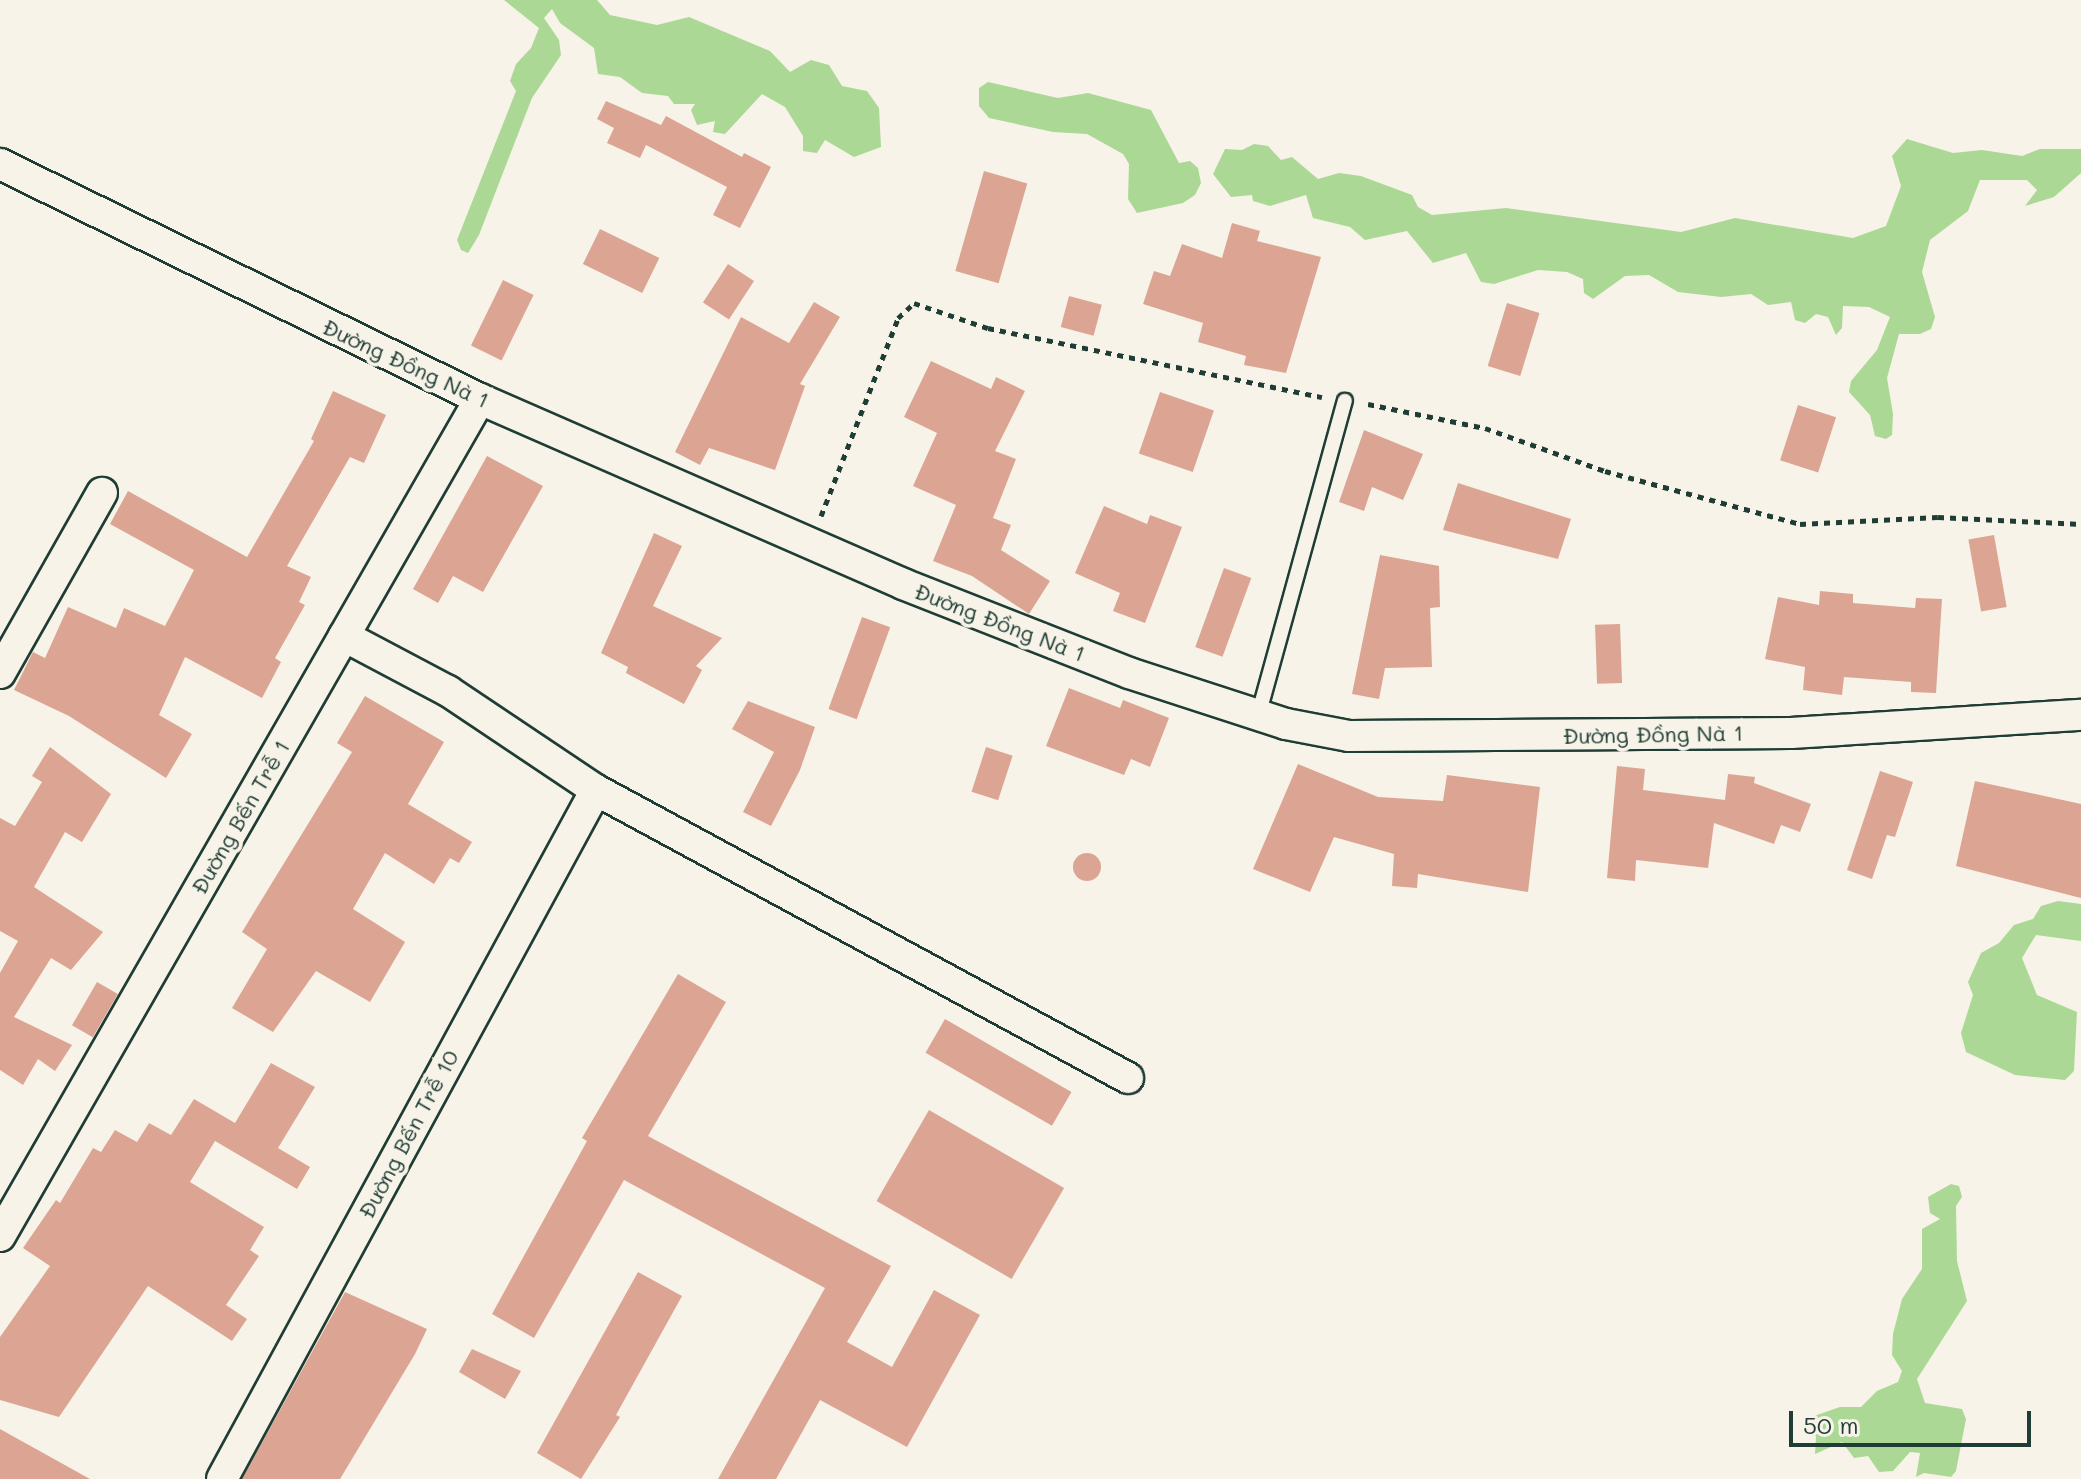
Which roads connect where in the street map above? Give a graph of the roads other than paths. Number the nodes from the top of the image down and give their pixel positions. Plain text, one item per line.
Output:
1 (0, 164) edge
2 (480, 399) junction
3 (1345, 401) road end
4 (102, 493) dead end
5 (344, 636) junction
6 (0, 673) edge
7 (2081, 715) edge
8 (1258, 716) junction
9 (596, 790) junction
10 (1128, 1078) dead end
11 (0, 1236) edge
12 (222, 1479) edge

1 - 2 street, Đường Đồng Nà 1
2 - 5 street, Đường Bến Trễ 1
2 - 8 street, Đường Đồng Nà 1
3 - 8 lane
4 - 6 street
5 - 9 street
5 - 11 street, Đường Bến Trễ 1
7 - 8 street, Đường Đồng Nà 1
9 - 10 street
9 - 12 street, Đường Bến Trễ 10

